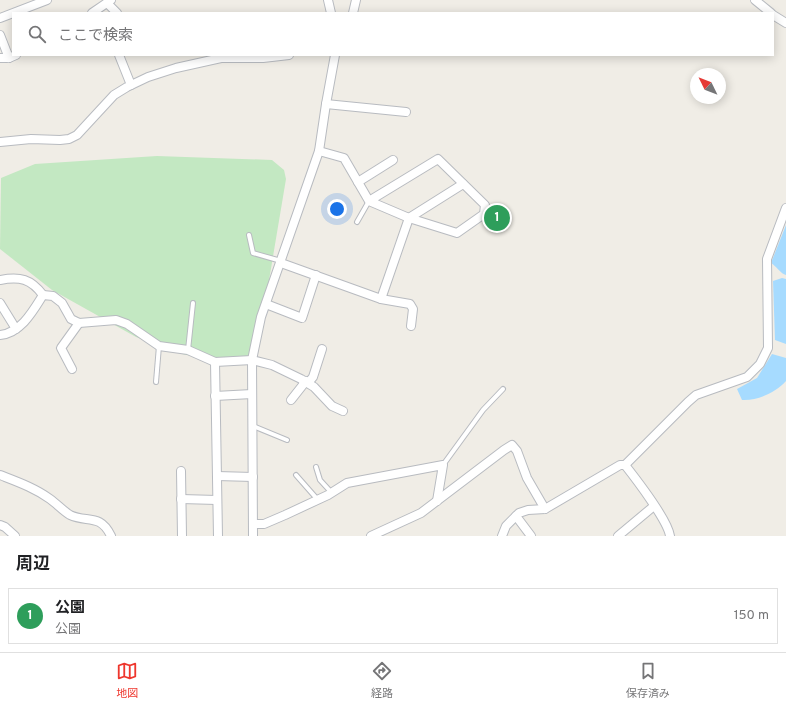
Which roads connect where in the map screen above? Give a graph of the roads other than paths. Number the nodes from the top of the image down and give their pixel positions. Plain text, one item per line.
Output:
1 (47, 0) edge
2 (328, 0) edge
3 (356, 0) edge
4 (755, 0) edge
5 (109, 1) edge
6 (16, 12) edge
7 (93, 12) edge
8 (116, 12) edge
9 (330, 12) edge
10 (353, 12) edge
11 (770, 12) edge
12 (12, 13) edge
13 (774, 15) edge
14 (0, 18) edge
15 (786, 23) edge
16 (0, 35) edge
17 (12, 54) edge
18 (13, 56) edge
19 (119, 56) edge
20 (280, 56) edge
21 (335, 56) edge
22 (0, 58) edge
23 (132, 85) junction
24 (326, 104) junction
25 (406, 112) dead end
26 (0, 142) edge
27 (319, 151) junction
28 (393, 160) dead end
29 (358, 182) junction
30 (463, 184) junction
31 (369, 201) junction
32 (786, 208) edge
33 (409, 218) junction
34 (357, 222) dead end
35 (249, 235) dead end
36 (281, 262) junction
37 (316, 275) junction
38 (0, 280) edge
39 (43, 295) junction
40 (382, 299) junction
41 (0, 303) edge
42 (193, 303) dead end
43 (266, 304) junction
44 (79, 323) junction
45 (411, 326) dead end
46 (16, 329) junction
47 (0, 335) edge
48 (159, 346) junction
49 (322, 349) dead end
50 (188, 350) junction
51 (252, 360) junction
52 (215, 362) junction
53 (72, 370) dead end
54 (156, 382) dead end
55 (307, 382) junction
56 (503, 389) dead end
57 (252, 394) junction
58 (215, 396) junction
59 (291, 400) dead end
60 (343, 411) dead end
61 (253, 425) junction
62 (287, 440) dead end
63 (443, 465) junction
64 (625, 465) junction
65 (316, 467) dead end
66 (181, 471) dead end
67 (296, 475) dead end
68 (0, 476) edge
69 (217, 476) junction
70 (253, 477) junction
71 (331, 492) junction
72 (181, 499) junction
73 (218, 500) junction
74 (318, 500) junction
75 (437, 501) junction
76 (654, 506) junction
77 (545, 509) junction
78 (516, 516) junction
79 (253, 524) junction
80 (0, 525) edge
81 (15, 536) edge
82 (111, 536) edge
83 (182, 536) edge
84 (218, 536) edge
85 (253, 536) edge
86 (371, 536) edge
87 (502, 536) edge
88 (531, 536) edge
89 (618, 536) edge
90 (670, 536) edge

1 - 6 street
2 - 9 street
3 - 10 street
4 - 11 street
5 - 7 street
5 - 8 street
12 - 14 street
13 - 15 street
16 - 17 street
18 - 22 street
19 - 23 street
20 - 23 street
21 - 24 street
23 - 26 street
24 - 25 street
24 - 27 street
27 - 29 street
27 - 36 street
28 - 29 street
29 - 31 street
30 - 31 street
30 - 33 street
30 - 33 street
31 - 33 street
31 - 34 lane
32 - 64 street
33 - 40 street
35 - 36 lane
36 - 37 street
36 - 43 street
37 - 40 street
37 - 43 street
38 - 39 street
39 - 44 street
39 - 46 street
40 - 45 street
41 - 46 street
42 - 50 lane
43 - 51 street
44 - 48 street
44 - 53 street
46 - 47 street
48 - 50 street
48 - 54 lane
49 - 55 street
50 - 52 street
51 - 52 street
51 - 55 street
51 - 57 street
52 - 58 street
55 - 59 street
55 - 60 street
56 - 63 lane
57 - 58 street
57 - 61 street
58 - 69 street
61 - 62 lane
61 - 70 street
63 - 71 street
63 - 75 street
64 - 76 street
64 - 77 street
65 - 71 lane
66 - 72 street
67 - 74 lane
68 - 82 street
69 - 70 street
69 - 73 street
70 - 79 street
71 - 74 street
72 - 73 street
72 - 83 street
73 - 84 street
74 - 79 street
75 - 77 street
75 - 86 street
76 - 89 street
76 - 90 street
77 - 78 street
78 - 87 street
78 - 88 street
79 - 85 street
80 - 81 street

